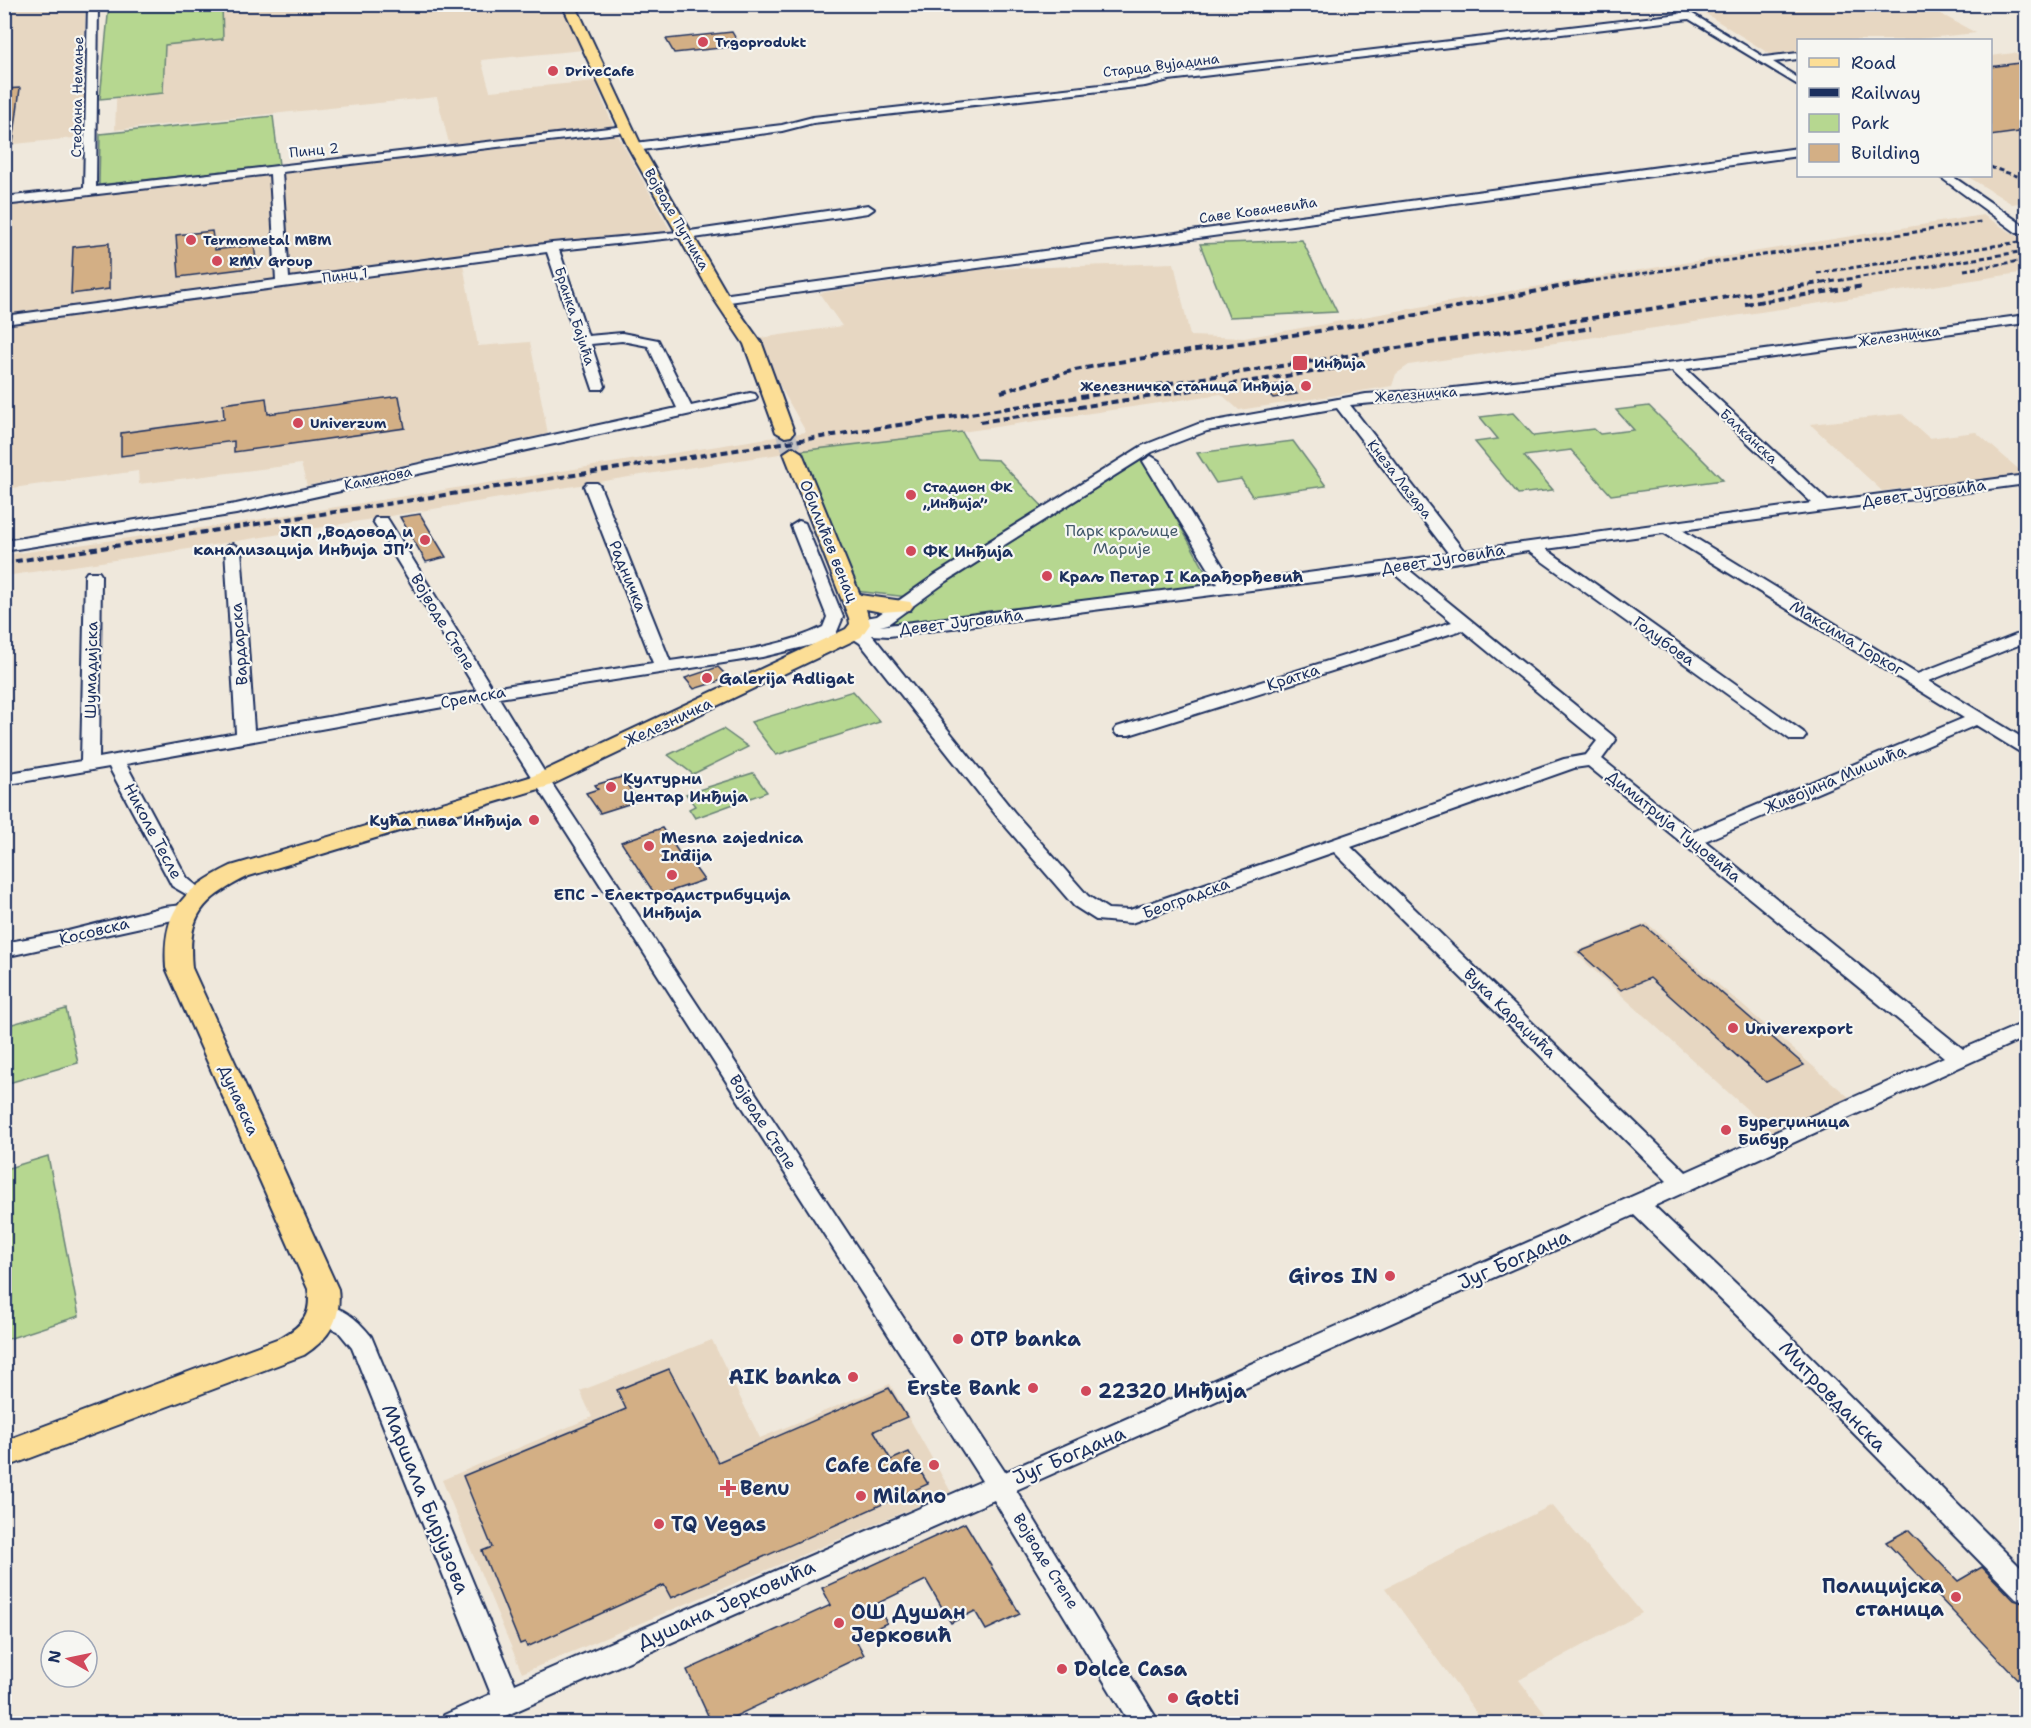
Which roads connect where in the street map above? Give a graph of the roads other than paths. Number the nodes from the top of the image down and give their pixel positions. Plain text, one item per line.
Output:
1 (93, 4) edge
2 (568, 4) edge
3 (1672, 4) edge
4 (1691, 16) junction
5 (1797, 56) edge
6 (1764, 60) junction
7 (1797, 81) edge
8 (626, 129) junction
9 (635, 147) junction
10 (1797, 152) edge
11 (276, 170) junction
12 (1946, 177) edge
13 (90, 191) junction
14 (4, 201) edge
15 (868, 209) dead end
16 (2022, 230) dead end
17 (686, 234) junction
18 (552, 247) junction
19 (283, 283) junction
20 (722, 299) junction
21 (2026, 319) edge
22 (4, 320) edge
23 (583, 341) junction
24 (1675, 366) junction
25 (598, 386) dead end
26 (750, 397) dead end
27 (1340, 402) junction
28 (686, 411) junction
29 (785, 432) tunnel mouth
30 (793, 453) tunnel mouth
31 (1151, 461) dead end
32 (2026, 479) edge
33 (592, 486) dead end
34 (1824, 506) junction
35 (381, 521) dead end
36 (799, 526) dead end
37 (1666, 528) junction
38 (4, 546) edge
39 (1531, 546) junction
40 (233, 549) dead end
41 (1460, 557) junction
42 (1395, 567) junction
43 (93, 575) dead end
44 (1228, 588) junction
45 (853, 600) junction
46 (903, 606) junction
47 (1463, 624) junction
48 (857, 629) junction
49 (2026, 636) edge
50 (762, 652) junction
51 (663, 666) junction
52 (782, 669) junction
53 (1916, 680) junction
54 (487, 694) junction
55 (1978, 718) junction
56 (1123, 731) dead end
57 (2018, 734) edge
58 (1797, 736) dead end
59 (245, 738) junction
60 (2026, 748) edge
61 (115, 760) junction
62 (1592, 760) junction
63 (90, 765) junction
64 (4, 780) edge
65 (542, 782) junction
66 (1691, 840) junction
67 (1337, 844) junction
68 (191, 903) junction
69 (4, 950) edge
70 (2026, 1029) edge
71 (1960, 1058) junction
72 (1683, 1183) junction
73 (1637, 1204) junction
74 (325, 1315) junction
75 (4, 1455) edge
76 (999, 1485) junction
77 (2026, 1590) edge
78 (507, 1700) junction
79 (454, 1724) edge
80 (1146, 1724) edge

1 - 13 street, Стефана Немање
2 - 8 main road, Војводе Путника
3 - 4 street
4 - 6 street
4 - 9 street, Старца Вујадина
5 - 6 street
6 - 7 street
8 - 9 main road, Војводе Путника
8 - 11 street, Пинц 2
9 - 17 main road, Војводе Путника
10 - 20 street, Саве Ковачевића
11 - 13 street, Пинц 2
11 - 19 street
12 - 16 street
13 - 14 street, Пинц 2
15 - 17 street, Пинц 1
17 - 18 street, Пинц 1
17 - 20 main road, Војводе Путника
18 - 19 street, Пинц 1
18 - 23 street, Бранка Бајића
19 - 22 street, Пинц 1
20 - 29 main road, Војводе Путника
21 - 24 street, Железничка
23 - 25 street, Бранка Бајића
23 - 28 street
24 - 27 street, Железничка
24 - 34 street, Балканска
26 - 28 street, Каменова
27 - 41 street, Кнеза Лазара
27 - 46 street, Железничка
28 - 38 street, Каменова
30 - 45 main road, Обилићев венац
31 - 44 street
32 - 34 street, Девет Југовића
33 - 51 street, Радничка
34 - 37 street, Девет Југовића
35 - 54 street, Војводе Степе
36 - 50 street, Сремска
37 - 39 street, Девет Југовића
37 - 53 street, Максима Горког
39 - 41 street, Девет Југовића
39 - 58 street, Голубова
40 - 59 street, Вардарска
41 - 42 street, Девет Југовића
42 - 44 street, Девет Југовића
42 - 47 street, Димитрија Туцовића
43 - 63 street, Шумадијска
44 - 48 street, Девет Југовића
45 - 46 main road
45 - 48 main road, Обилићев венац
46 - 48 street, Железничка
47 - 56 street, Кратка
47 - 62 street, Димитрија Туцовића
48 - 52 main road, Железничка
48 - 67 street, Београдска
49 - 53 street
50 - 51 street, Сремска
50 - 52 street
51 - 54 street, Сремска
52 - 65 main road, Железничка
53 - 55 street, Максима Горког
54 - 59 street, Сремска
54 - 65 street, Војводе Степе
55 - 57 street, Максима Горког
55 - 66 street, Живојина Мишића
57 - 60 street, Максима Горког
59 - 61 street, Сремска
61 - 63 street, Сремска
61 - 68 street, Николе Тесле
62 - 66 street, Димитрија Туцовића
62 - 67 street, Београдска
63 - 64 street, Сремска
65 - 68 main road
65 - 76 street, Војводе Степе
66 - 71 street, Димитрија Туцовића
67 - 72 street, Вука Караџића
68 - 69 street, Косовска
68 - 74 main road, Дунавска
70 - 71 street, Југ Богдана
71 - 72 street, Југ Богдана
72 - 73 street, Југ Богдана
73 - 76 street, Југ Богдана
73 - 77 street, Митровданска
74 - 75 main road
74 - 78 street, Маршала Бирјузова
76 - 78 street, Душана Јерковића
76 - 80 street, Војводе Степе
78 - 79 street, Душана Јерковића

